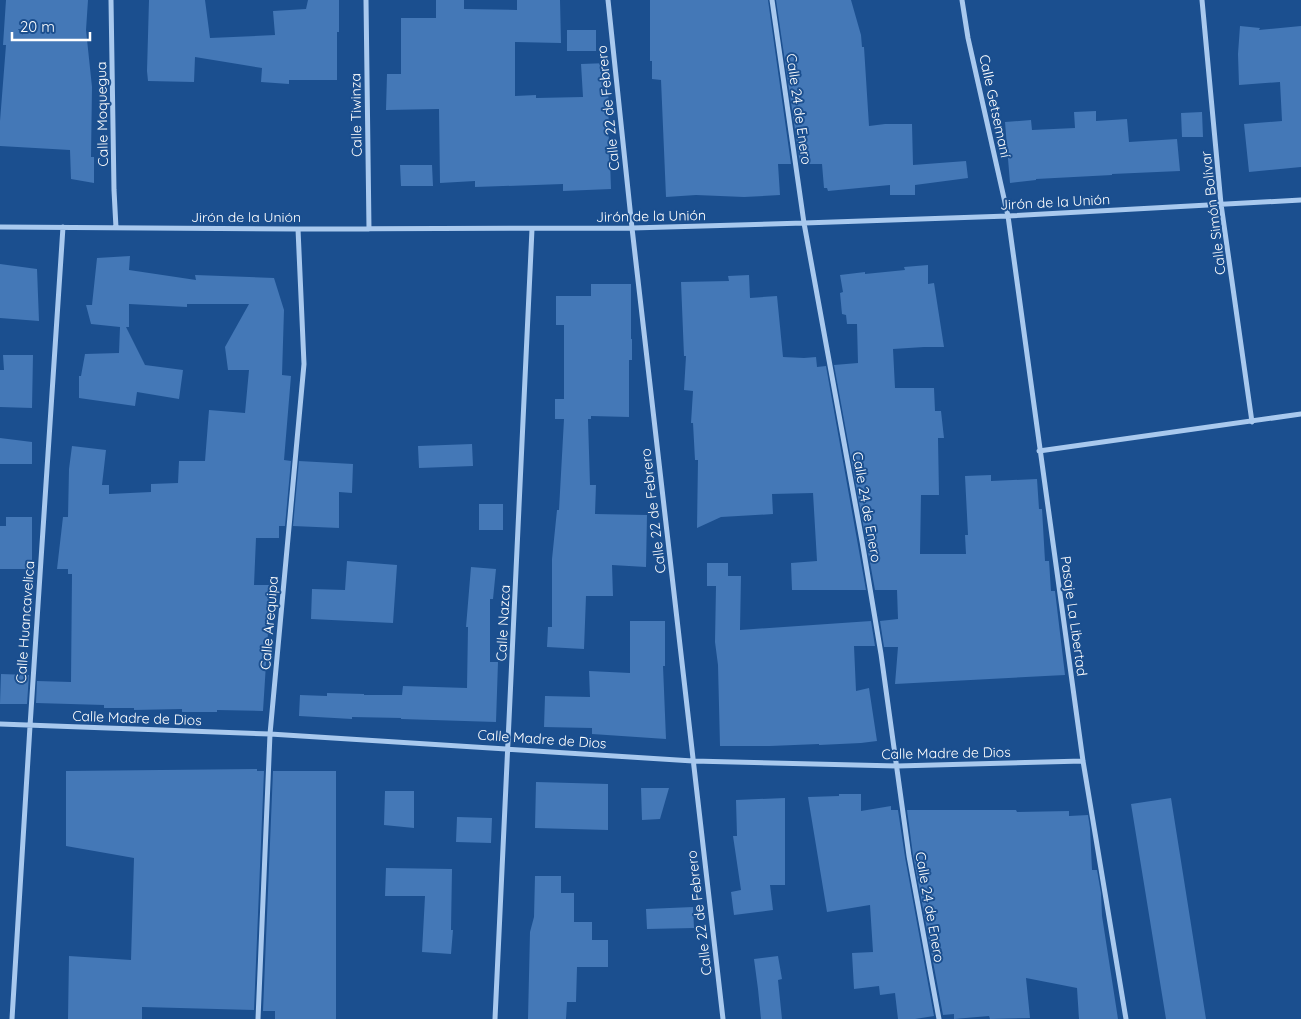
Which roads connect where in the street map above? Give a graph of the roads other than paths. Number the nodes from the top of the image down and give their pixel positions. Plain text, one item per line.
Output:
1 (112, 0) edge
2 (366, 0) edge
3 (608, 0) edge
4 (772, 0) edge
5 (962, 0) edge
6 (1202, 0) edge
7 (1301, 200) edge
8 (1221, 204) junction
9 (1008, 216) junction
10 (804, 223) junction
11 (0, 227) edge
12 (63, 227) junction
13 (116, 228) junction
14 (532, 228) junction
15 (632, 228) junction
16 (298, 229) junction
17 (369, 229) junction
18 (1301, 414) edge
19 (1252, 422) junction
20 (1039, 451) junction
21 (0, 724) edge
22 (30, 726) junction
23 (270, 734) junction
24 (508, 748) junction
25 (693, 761) junction
26 (1083, 761) junction
27 (897, 766) junction
28 (12, 1019) edge
29 (258, 1019) edge
30 (495, 1019) edge
31 (723, 1019) edge
32 (939, 1019) edge
33 (1126, 1019) edge

1 - 13 street, Calle Moquegua
2 - 17 street, Calle Tiwinza
3 - 15 street, Calle 22 de Febrero
4 - 10 street, Calle 24 de Enero
5 - 9 street, Calle Getsemaní
6 - 8 street, Calle Simón Bolívar
7 - 8 street, Jirón de la Unión
8 - 9 street, Jirón de la Unión
8 - 19 street, Calle Simón Bolívar
9 - 10 street, Jirón de la Unión
9 - 20 street, Pasaje La Libertad
10 - 15 street, Jirón de la Unión
10 - 27 street, Calle 24 de Enero
11 - 12 street, Jirón de la Unión
12 - 13 street, Jirón de la Unión
12 - 22 street, Calle Huancavelica
13 - 16 street, Jirón de la Unión
14 - 15 street, Jirón de la Unión
14 - 17 street, Jirón de la Unión
14 - 24 street, Calle Nazca
15 - 25 street, Calle 22 de Febrero
16 - 17 street, Jirón de la Unión
16 - 23 street, Calle Arequipa
18 - 19 street
19 - 20 street
20 - 26 street, Pasaje La Libertad
21 - 22 street, Calle Madre de Dios
22 - 23 street, Calle Madre de Dios
22 - 28 street, Calle Huancavelica
23 - 24 street, Calle Madre de Dios
23 - 29 street, Calle Arequipa
24 - 25 street, Calle Madre de Dios
24 - 30 street, Calle Nazca
25 - 27 street, Calle Madre de Dios
25 - 31 street, Calle 22 de Febrero
26 - 27 street, Calle Madre de Dios
26 - 33 street, Pasaje La Libertad
27 - 32 street, Calle 24 de Enero

